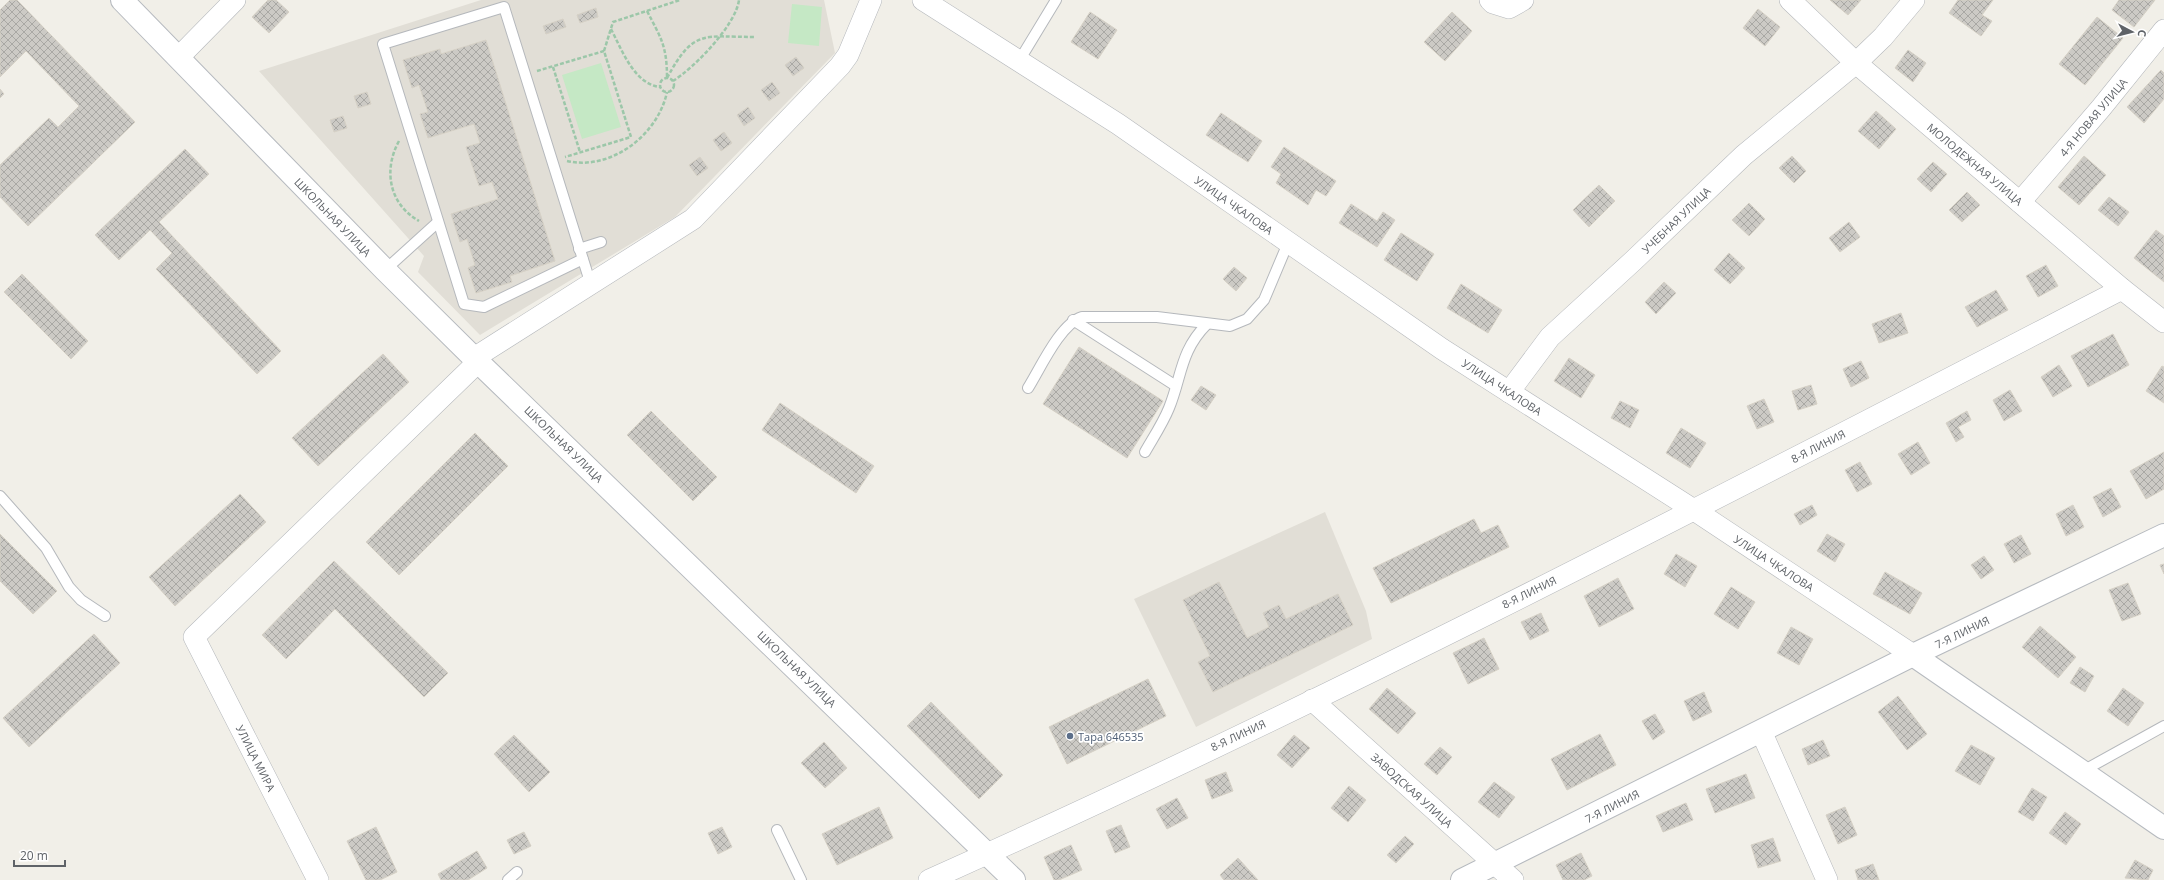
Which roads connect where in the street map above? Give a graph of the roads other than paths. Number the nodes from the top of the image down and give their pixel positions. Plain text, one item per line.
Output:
1 (122, 0) edge
2 (235, 0) edge
3 (871, 0) edge
4 (923, 0) edge
5 (1056, 0) edge
6 (1490, 0) edge
7 (1523, 0) edge
8 (1790, 0) edge
9 (1914, 0) edge
10 (2164, 30) edge
11 (179, 57) junction
12 (1019, 61) junction
13 (1856, 63) junction
14 (2020, 202) junction
15 (436, 224) junction
16 (601, 242) dead end
17 (1288, 243) junction
18 (580, 249) junction
19 (583, 260) junction
20 (385, 270) junction
21 (590, 285) junction
22 (2122, 289) junction
23 (1073, 320) junction
24 (2164, 322) edge
25 (1208, 324) junction
26 (476, 360) junction
27 (1176, 386) junction
28 (1028, 388) dead end
29 (1509, 392) junction
30 (1145, 452) dead end
31 (0, 496) edge
32 (1694, 510) junction
33 (2164, 535) edge
34 (104, 616) dead end
35 (1913, 655) junction
36 (1312, 700) junction
37 (2164, 726) edge
38 (1761, 731) junction
39 (2082, 772) junction
40 (2164, 828) edge
41 (777, 830) dead end
42 (988, 854) junction
43 (1494, 864) junction
44 (517, 872) dead end
45 (318, 880) edge
46 (508, 880) edge
47 (801, 880) edge
48 (929, 880) edge
49 (1014, 880) edge
50 (1462, 880) edge
51 (1513, 880) edge
52 (1827, 880) edge

1 - 11 street, ШКОЛЬНАЯ УЛИЦА
2 - 11 street
3 - 21 street
4 - 12 street, УЛИЦА ЧКАЛОВА
5 - 12 lane
6 - 7 street
8 - 13 street, МОЛОДЕЖНАЯ УЛИЦА
9 - 13 street, УЧЕБНАЯ УЛИЦА
10 - 14 street, 4-Я НОВАЯ УЛИЦА
11 - 20 street, ШКОЛЬНАЯ УЛИЦА
12 - 17 street, УЛИЦА ЧКАЛОВА
13 - 14 street, МОЛОДЕЖНАЯ УЛИЦА
13 - 29 street, УЧЕБНАЯ УЛИЦА
14 - 22 street, МОЛОДЕЖНАЯ УЛИЦА
15 - 18 lane
15 - 19 lane
15 - 20 lane
16 - 18 lane
17 - 25 lane
17 - 29 street, УЛИЦА ЧКАЛОВА
18 - 19 lane
19 - 21 lane
20 - 26 street, ШКОЛЬНАЯ УЛИЦА
21 - 26 street
22 - 24 street, МОЛОДЕЖНАЯ УЛИЦА
22 - 32 street, 8-Я ЛИНИЯ
23 - 25 lane
23 - 27 lane
23 - 28 lane
25 - 27 lane
26 - 42 street, ШКОЛЬНАЯ УЛИЦА
26 - 45 street, УЛИЦА МИРА
27 - 30 lane
29 - 32 street, УЛИЦА ЧКАЛОВА
31 - 34 lane
32 - 35 street, УЛИЦА ЧКАЛОВА
32 - 36 street, 8-Я ЛИНИЯ
33 - 35 street, 7-Я ЛИНИЯ
35 - 38 street, 7-Я ЛИНИЯ
35 - 39 street, УЛИЦА ЧКАЛОВА
36 - 42 street, 8-Я ЛИНИЯ
36 - 43 street, ЗАВОДСКАЯ УЛИЦА
37 - 39 lane
38 - 43 street, 7-Я ЛИНИЯ
38 - 52 street
39 - 40 street, УЛИЦА ЧКАЛОВА
41 - 47 lane
42 - 48 street, 8-Я ЛИНИЯ
42 - 49 street, ШКОЛЬНАЯ УЛИЦА
43 - 50 street, 7-Я ЛИНИЯ
43 - 51 street, ЗАВОДСКАЯ УЛИЦА
44 - 46 lane

